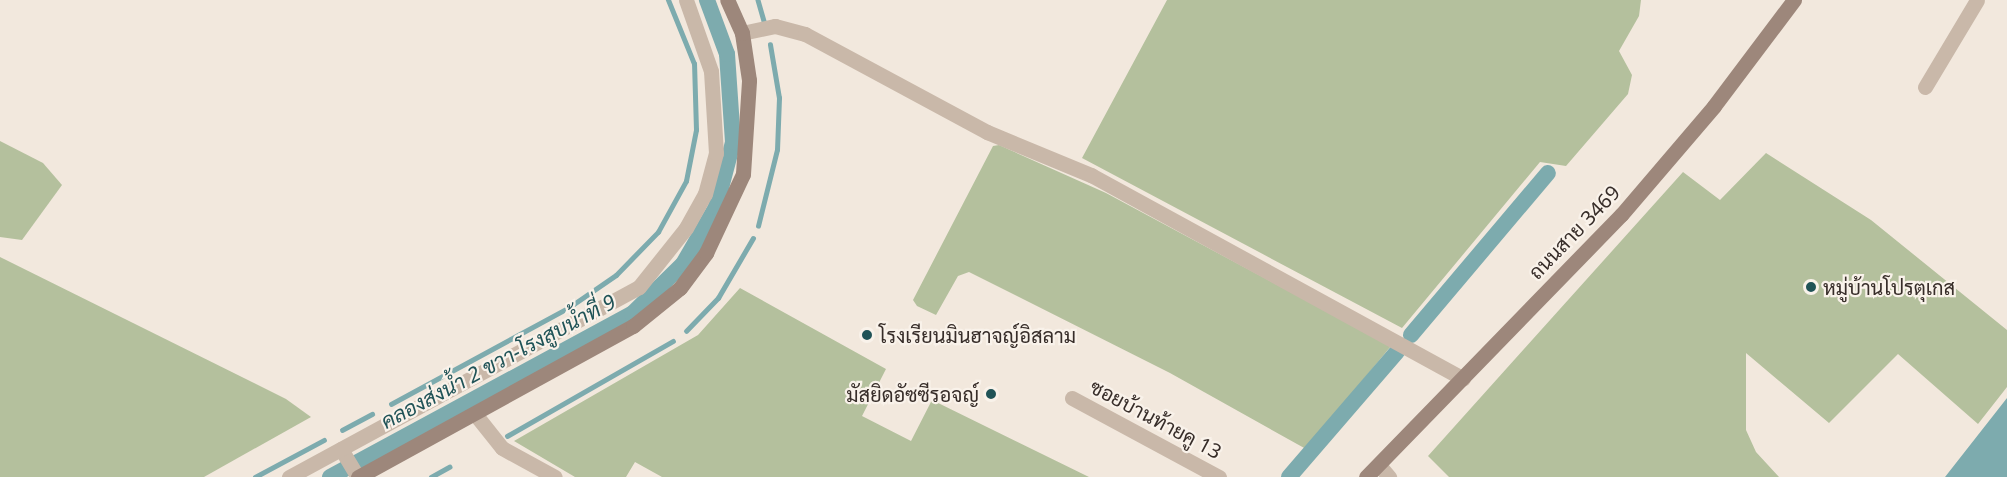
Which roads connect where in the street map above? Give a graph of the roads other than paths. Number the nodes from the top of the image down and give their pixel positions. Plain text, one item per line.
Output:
1 (686, 0) edge
2 (728, 0) edge
3 (1794, 0) edge
4 (1977, 0) edge
5 (742, 33) junction
6 (1925, 87) dead end
7 (1463, 379) junction
8 (1072, 398) dead end
9 (475, 414) junction
10 (342, 449) junction
11 (1384, 471) edge
12 (357, 474) edge
13 (289, 477) edge
14 (555, 477) edge
15 (1219, 477) edge
16 (1366, 477) edge

1 - 10 street
2 - 5 street
3 - 7 street, ถนนสาย 3469
4 - 6 street
5 - 7 street
5 - 9 street
7 - 11 street, ถนนสาย 3469
8 - 15 street, ซอยบ้านท้ายคู 13
9 - 12 street
9 - 14 street
10 - 12 street
10 - 13 street
11 - 16 street, ถนนสาย 3469

